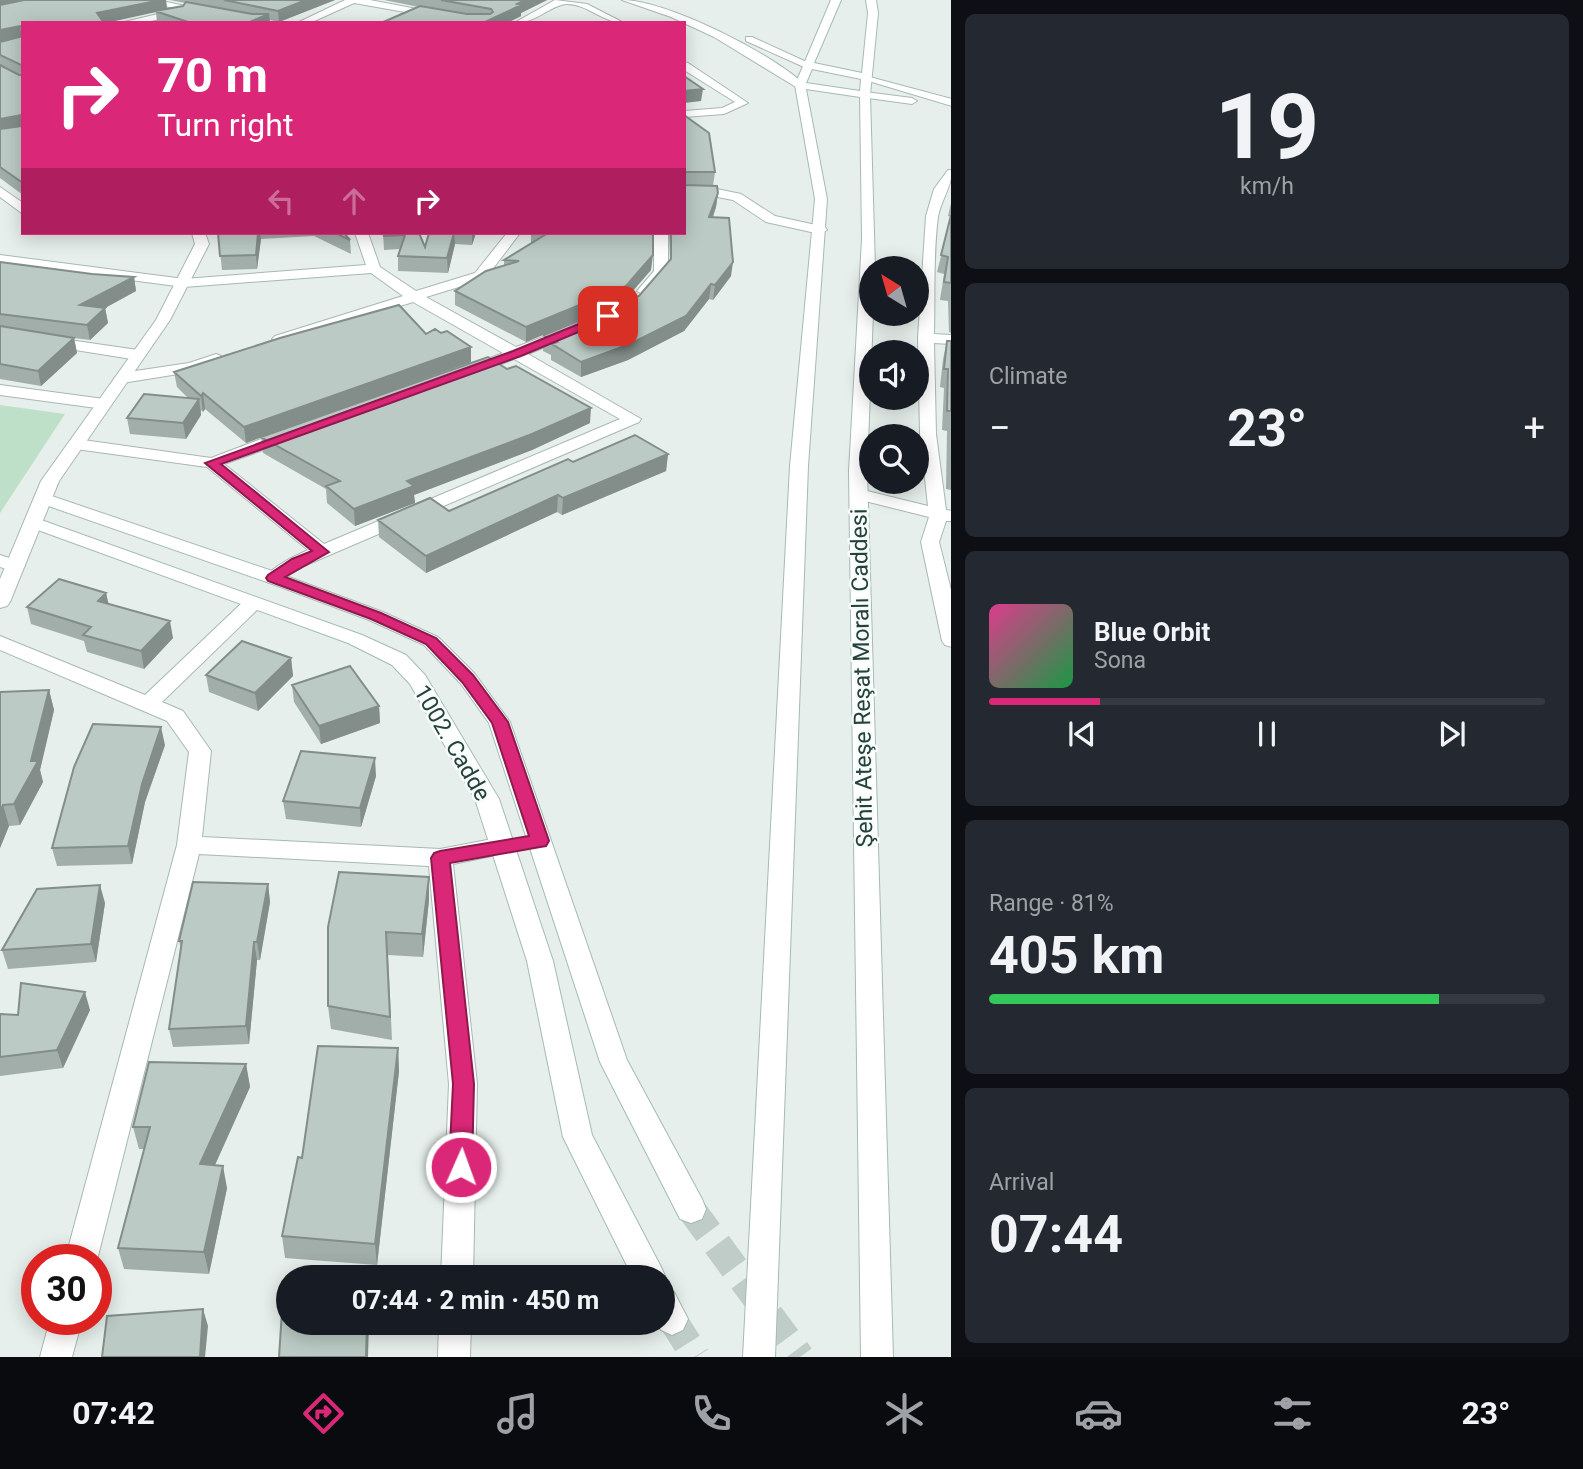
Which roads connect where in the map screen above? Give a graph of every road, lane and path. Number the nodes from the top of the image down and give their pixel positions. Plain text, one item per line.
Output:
1 (141, 0) edge
2 (354, 0) edge
3 (627, 0) edge
4 (654, 0) edge
5 (836, 0) edge
6 (871, 0) edge
7 (563, 1) edge
8 (194, 9) junction
9 (220, 14) edge
10 (135, 21) edge
11 (307, 21) edge
12 (474, 21) edge
13 (523, 21) edge
14 (615, 21) edge
15 (808, 65) junction
16 (686, 66) edge
17 (800, 85) junction
18 (866, 93) junction
19 (951, 105) edge
20 (686, 114) edge
21 (951, 175) edge
22 (0, 191) edge
23 (686, 192) edge
24 (21, 208) edge
25 (820, 230) junction
26 (200, 235) edge
27 (363, 235) edge
28 (512, 235) edge
29 (661, 235) edge
30 (0, 259) edge
31 (374, 269) junction
32 (184, 283) junction
33 (415, 297) junction
34 (631, 306) edge
35 (580, 327) edge
36 (0, 334) edge
37 (926, 338) junction
38 (951, 340) edge
39 (270, 342) edge
40 (517, 354) junction
41 (138, 355) junction
42 (230, 355) edge
43 (453, 377) edge
44 (122, 378) junction
45 (0, 390) edge
46 (104, 404) junction
47 (862, 424) edge
48 (300, 431) edge
49 (76, 444) junction
50 (212, 463) junction
51 (859, 494) joint
52 (43, 498) junction
53 (945, 516) edge
54 (33, 523) junction
55 (322, 552) junction
56 (7, 564) edge
57 (274, 578) junction
58 (0, 602) edge
59 (251, 604) junction
60 (951, 641) edge
61 (0, 642) edge
62 (148, 704) junction
63 (540, 841) junction
64 (189, 845) junction
65 (503, 846) junction
66 (440, 858) junction
67 (691, 1209) tunnel mouth
68 (85, 1244) edge
69 (457, 1265) edge
70 (643, 1265) edge
71 (62, 1335) edge
72 (455, 1335) edge
73 (56, 1357) edge
74 (454, 1357) edge
75 (759, 1357) edge
76 (877, 1357) edge

1 - 8 street
2 - 11 street
2 - 12 street
3 - 17 street
4 - 15 street
5 - 15 street
6 - 18 street, Şehit Ateşe Reşat Moralı Caddesi
7 - 13 street
7 - 14 street
8 - 9 street
8 - 10 street
15 - 17 street
15 - 18 street
16 - 20 street
17 - 18 street
17 - 25 street
18 - 19 street
18 - 19 street
18 - 47 street, Şehit Ateşe Reşat Moralı Caddesi
21 - 37 street
22 - 24 street
23 - 25 street
25 - 75 street
26 - 32 street
27 - 31 street
28 - 33 street
29 - 34 street
30 - 32 street
31 - 32 street
31 - 33 street
32 - 41 street
33 - 39 street
33 - 40 street
35 - 40 street
36 - 41 street
37 - 38 street
37 - 53 street
40 - 43 street
40 - 55 street
41 - 44 street
42 - 44 street
44 - 46 street
45 - 46 street
46 - 49 street
48 - 50 street
49 - 50 street
49 - 52 street
50 - 55 street
51 - 53 street
51 - 76 street, Şehit Ateşe Reşat Moralı Caddesi
52 - 54 street
52 - 57 street, 1002. Cadde
53 - 60 street
54 - 56 street
54 - 59 street, 1002. Cadde
55 - 57 street
56 - 58 street
57 - 59 street
57 - 63 street, 1002. Cadde
59 - 62 street
59 - 65 street, 1002. Cadde
61 - 62 street
62 - 64 street
63 - 65 street
63 - 67 street, 1002. Cadde
64 - 66 street
64 - 68 street
65 - 66 street
65 - 70 street, 1002. Cadde
66 - 69 street
71 - 73 street
72 - 74 street

